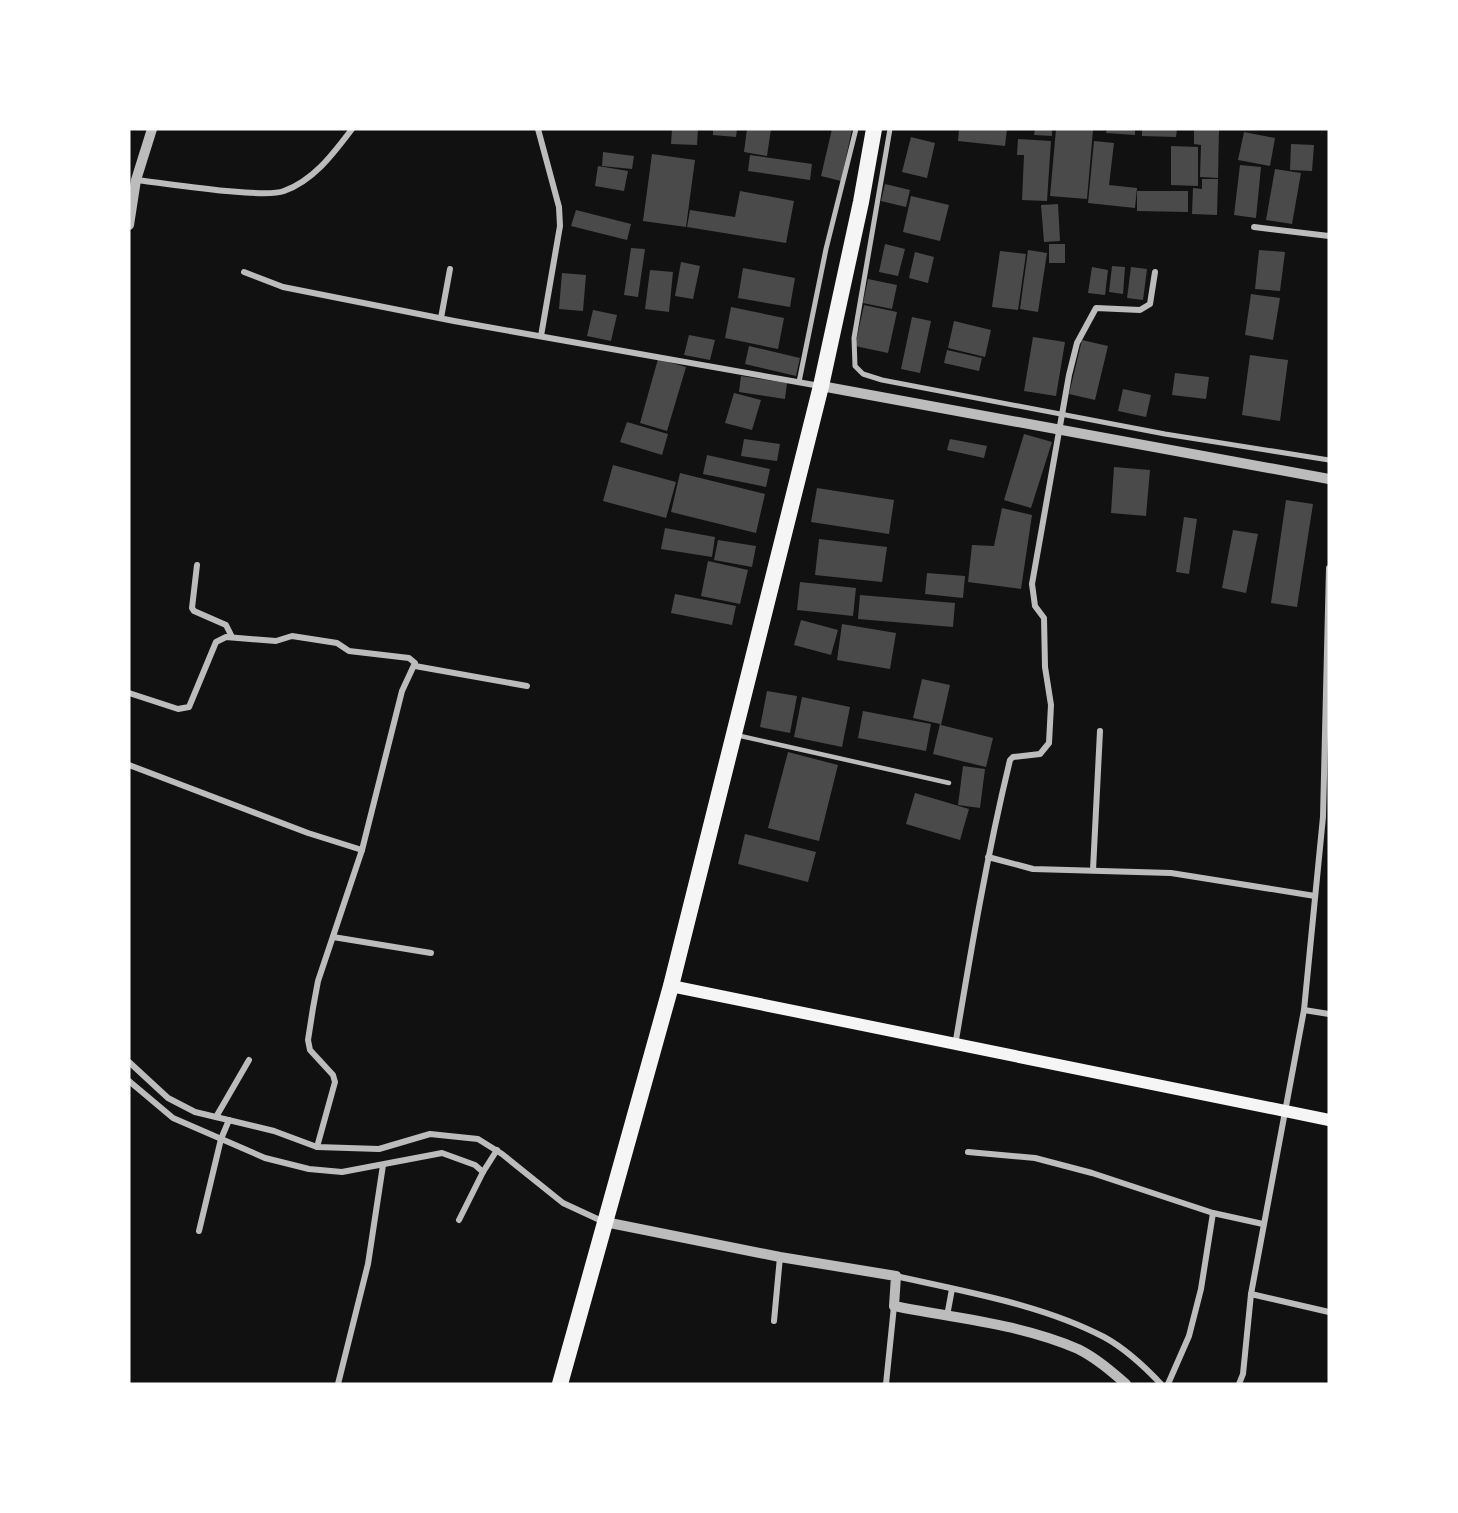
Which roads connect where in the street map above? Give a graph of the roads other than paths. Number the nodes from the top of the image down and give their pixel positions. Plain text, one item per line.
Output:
1 (152, 129) edge
2 (352, 129) edge
3 (538, 129) edge
4 (856, 129) edge
5 (874, 129) edge
6 (890, 129) edge
7 (136, 180) junction
8 (129, 225) edge
9 (1254, 227) dead end
10 (1329, 236) edge
11 (450, 268) dead end
12 (244, 272) dead end
13 (1155, 272) dead end
14 (441, 318) junction
15 (541, 336) junction
16 (799, 382) junction
17 (821, 387) junction
18 (1063, 415) junction
19 (1060, 431) junction
20 (1329, 460) edge
21 (1329, 479) edge
22 (197, 565) dead end
23 (1329, 568) edge
24 (232, 638) junction
25 (415, 666) junction
26 (1328, 677) edge
27 (527, 686) dead end
28 (129, 693) edge
29 (1100, 731) dead end
30 (734, 734) junction
31 (129, 765) edge
32 (949, 783) dead end
33 (1326, 818) edge
34 (362, 850) junction
35 (988, 857) junction
36 (1093, 870) junction
37 (1315, 896) junction
38 (333, 937) junction
39 (431, 953) dead end
40 (671, 986) junction
41 (1304, 1010) junction
42 (1329, 1014) edge
43 (955, 1046) junction
44 (249, 1060) dead end
45 (129, 1062) edge
46 (137, 1081) edge
47 (1285, 1112) junction
48 (216, 1117) junction
49 (1329, 1120) edge
50 (228, 1122) junction
51 (222, 1136) junction
52 (317, 1147) junction
53 (500, 1152) junction
54 (968, 1152) dead end
55 (383, 1165) junction
56 (483, 1172) junction
57 (1213, 1213) junction
58 (459, 1220) dead end
59 (605, 1222) junction
60 (1263, 1224) junction
61 (199, 1232) dead end
62 (780, 1257) junction
63 (896, 1276) junction
64 (951, 1293) junction
65 (1251, 1294) junction
66 (894, 1306) junction
67 (948, 1311) junction
68 (1329, 1312) edge
69 (774, 1321) dead end
70 (338, 1384) edge
71 (560, 1384) edge
72 (886, 1384) edge
73 (1126, 1384) edge
74 (1161, 1384) edge
75 (1168, 1384) edge
76 (1239, 1384) edge

1 - 7 street
2 - 7 street
3 - 15 street
4 - 16 street
5 - 17 highway
6 - 18 street
7 - 8 street
9 - 10 street
11 - 14 street
12 - 14 street
13 - 18 street
14 - 15 street
15 - 16 street
16 - 17 street
17 - 19 street
17 - 30 highway
18 - 19 street
18 - 20 street
19 - 21 street
19 - 35 street
22 - 24 street
23 - 26 street
24 - 25 street
24 - 28 street
25 - 27 street
25 - 34 street
26 - 33 street
29 - 36 street
30 - 32 lane
30 - 40 highway
31 - 34 street
33 - 37 street
34 - 38 street
35 - 36 street
35 - 43 street
36 - 37 street
37 - 41 street
38 - 39 street
38 - 52 street
40 - 43 main road
40 - 59 highway
41 - 42 street
41 - 47 street
43 - 47 main road
44 - 48 street
45 - 46 street
46 - 48 street
46 - 51 street
47 - 49 main road
47 - 60 street
48 - 50 street
50 - 51 street
50 - 52 street
51 - 55 street
51 - 61 street
52 - 53 street
53 - 56 street
53 - 59 street
54 - 57 street
55 - 56 street
55 - 70 street
56 - 58 street
57 - 60 street
57 - 75 street
59 - 62 street
59 - 71 highway
60 - 65 street
62 - 63 street
62 - 69 street
63 - 64 street
63 - 66 street
64 - 67 street
64 - 74 street
65 - 68 street
65 - 76 street
66 - 67 street
66 - 72 street
67 - 73 street

